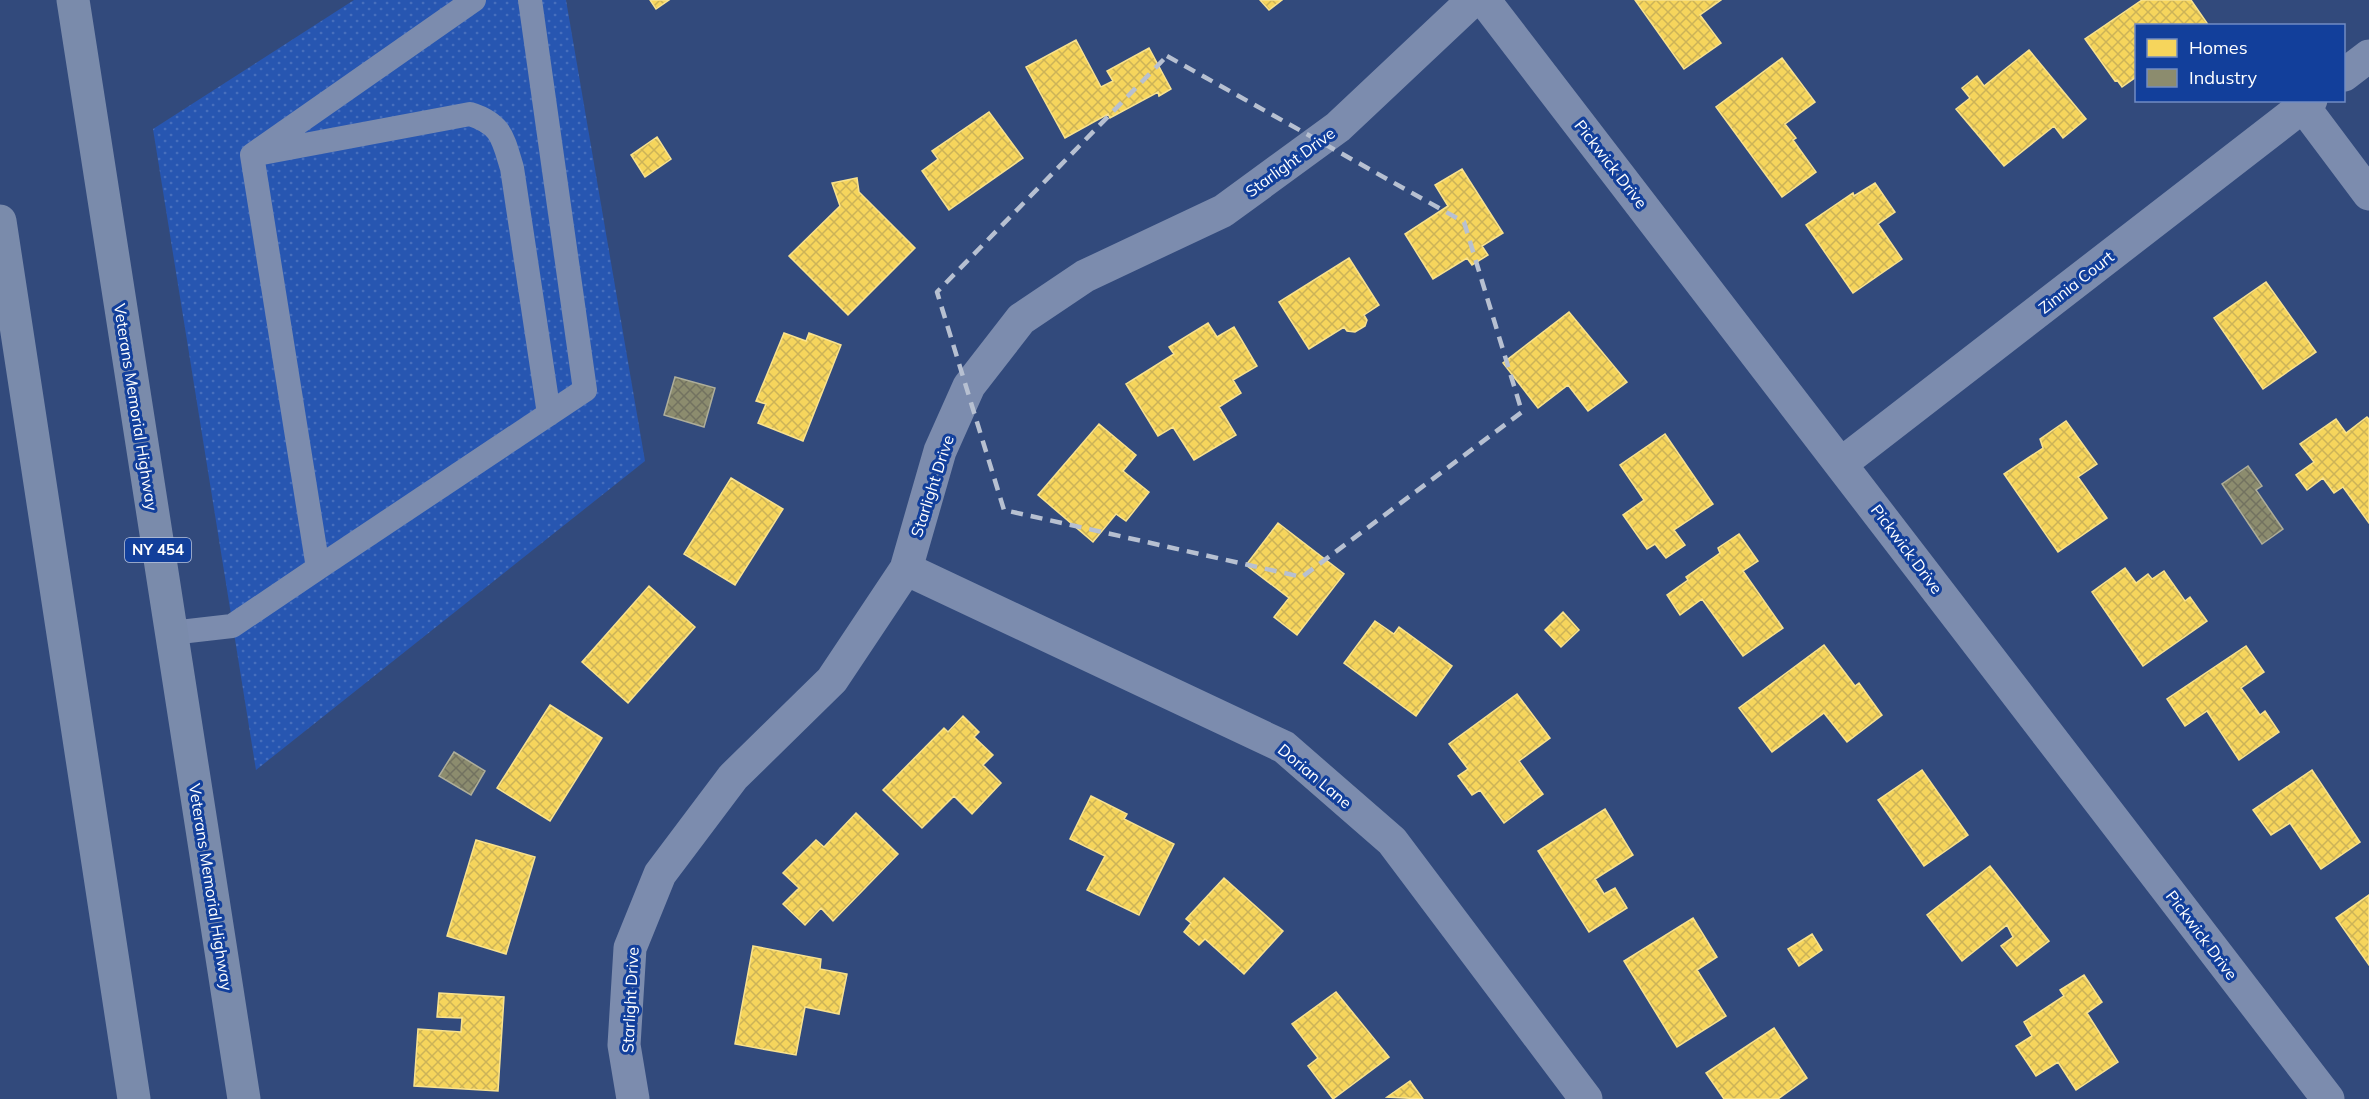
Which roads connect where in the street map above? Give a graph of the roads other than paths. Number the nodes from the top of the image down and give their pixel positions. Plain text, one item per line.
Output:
1 (73, 0) edge
2 (474, 0) edge
3 (530, 0) edge
4 (1473, 0) edge
5 (1484, 0) edge
6 (2369, 56) edge
7 (2345, 74) edge
8 (2307, 103) edge
9 (252, 155) junction
10 (2369, 194) edge
11 (0, 221) edge
12 (9, 346) edge
13 (549, 414) junction
14 (1842, 463) junction
15 (318, 568) junction
16 (906, 569) junction
17 (171, 633) junction
18 (134, 1099) edge
19 (244, 1099) edge
20 (633, 1099) edge
21 (1586, 1099) edge
22 (2328, 1099) edge

1 - 17 main road, Veterans Memorial Highway / NY 454
2 - 9 lane
3 - 13 lane
4 - 16 street, Starlight Drive
5 - 14 street, Pickwick Drive
6 - 7 street
8 - 10 street
8 - 14 street, Zinnia Court
9 - 13 lane
9 - 15 lane
11 - 12 main road
12 - 18 main road
13 - 15 lane
14 - 22 street, Pickwick Drive
15 - 17 lane
16 - 20 street, Starlight Drive
16 - 21 street, Dorian Lane
17 - 19 main road, Veterans Memorial Highway / NY 454

